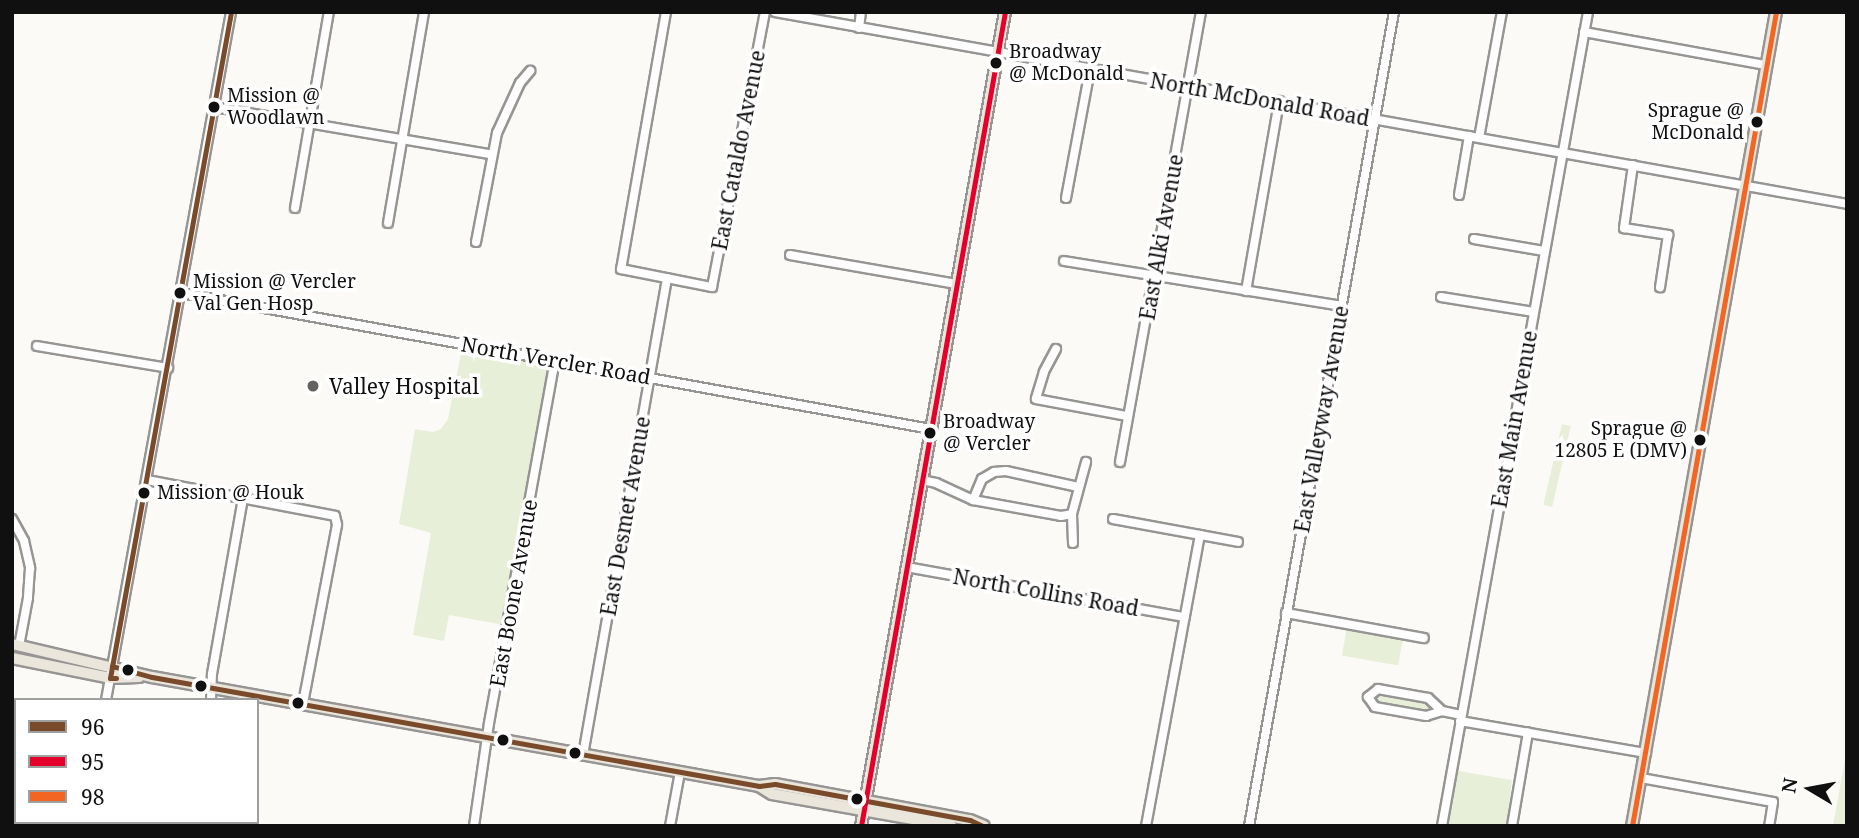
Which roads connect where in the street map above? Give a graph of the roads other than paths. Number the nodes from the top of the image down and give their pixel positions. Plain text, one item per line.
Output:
1 (231, 12) edge
2 (329, 12) edge
3 (424, 12) edge
4 (666, 12) edge
5 (765, 12) edge
6 (775, 12) edge
7 (861, 12) edge
8 (1005, 12) edge
9 (1201, 12) edge
10 (1394, 12) edge
11 (1502, 12) edge
12 (1588, 12) edge
13 (1776, 12) edge
14 (859, 28) junction
15 (1584, 32) junction
16 (998, 52) junction
17 (1766, 65) junction
18 (1090, 70) junction
19 (530, 71) dead end
20 (1188, 87) junction
21 (1279, 101) junction
22 (214, 107) junction
23 (1375, 118) junction
24 (309, 123) junction
25 (1469, 136) junction
26 (1479, 138) junction
27 (402, 139) junction
28 (1563, 153) junction
29 (490, 155) junction
30 (1633, 165) junction
31 (1745, 186) junction
32 (1459, 195) dead end
33 (1066, 198) dead end
34 (1847, 204) edge
35 (295, 208) dead end
36 (388, 223) dead end
37 (1474, 240) dead end
38 (476, 242) dead end
39 (1544, 251) junction
40 (790, 255) dead end
41 (1064, 261) dead end
42 (1155, 275) junction
43 (667, 278) junction
44 (957, 284) junction
45 (1660, 288) dead end
46 (1246, 291) junction
47 (181, 293) junction
48 (1441, 297) dead end
49 (1341, 306) junction
50 (1534, 312) junction
51 (37, 346) dead end
52 (1056, 349) dead end
53 (555, 361) junction
54 (168, 368) junction
55 (650, 377) junction
56 (1127, 416) junction
57 (931, 429) junction
58 (1086, 462) dead end
59 (1120, 462) dead end
60 (922, 480) junction
61 (147, 481) junction
62 (1078, 487) junction
63 (243, 498) junction
64 (973, 500) junction
65 (1072, 514) junction
66 (12, 519) edge
67 (1113, 519) dead end
68 (1200, 536) junction
69 (1073, 542) dead end
70 (1238, 542) dead end
71 (906, 567) junction
72 (1286, 613) junction
73 (1185, 617) junction
74 (1424, 638) dead end
75 (16, 645) edge
76 (12, 658) edge
77 (112, 666) junction
78 (152, 677) junction
79 (110, 678) junction
80 (211, 688) junction
81 (106, 698) edge
82 (211, 698) edge
83 (303, 704) junction
84 (1442, 711) junction
85 (1461, 718) junction
86 (1528, 732) junction
87 (488, 737) junction
88 (1646, 753) junction
89 (583, 755) junction
90 (680, 772) junction
91 (1641, 778) junction
92 (864, 805) junction
93 (474, 826) edge
94 (670, 826) edge
95 (861, 826) edge
96 (951, 826) edge
97 (984, 826) edge
98 (1146, 826) edge
99 (1249, 826) edge
100 (1442, 826) edge
101 (1512, 826) edge
102 (1632, 826) edge
103 (1769, 826) edge

1 - 22 street
2 - 24 street
3 - 27 street
4 - 43 street
5 - 43 street, East Cataldo Avenue
6 - 14 street, North McDonald Road
7 - 14 street
8 - 16 main road
9 - 20 street, East Alki Avenue
10 - 23 street, East Valleyway Avenue
11 - 26 street
12 - 15 street, East Main Avenue
13 - 17 main road
14 - 16 street, North McDonald Road
15 - 17 street
15 - 28 street, East Main Avenue
16 - 18 street, North McDonald Road
16 - 44 main road
17 - 31 main road
18 - 20 street, North McDonald Road
18 - 33 street
19 - 29 street
20 - 21 street, North McDonald Road
20 - 42 street, East Alki Avenue
21 - 23 street, North McDonald Road
21 - 46 street
22 - 24 street
22 - 47 street
23 - 25 street, North McDonald Road
23 - 49 street, East Valleyway Avenue
24 - 27 street
24 - 35 street
25 - 26 street, North McDonald Road
25 - 32 street
26 - 28 street, North McDonald Road
27 - 29 street
27 - 36 street
28 - 30 street, North McDonald Road
28 - 39 street, East Main Avenue
29 - 38 street
30 - 31 street, North McDonald Road
30 - 45 street
31 - 34 street, North McDonald Road
31 - 88 main road
37 - 39 street
39 - 50 street, East Main Avenue
40 - 44 street
41 - 42 street
42 - 46 street
42 - 56 street, East Alki Avenue
43 - 55 street, East Desmet Avenue
44 - 57 main road
46 - 49 street
47 - 53 street, North Vercler Road
47 - 54 street
48 - 50 street
49 - 72 street, East Valleyway Avenue
50 - 85 street, East Main Avenue
51 - 54 street
52 - 56 street
53 - 55 street, North Vercler Road
53 - 87 street, East Boone Avenue
54 - 61 street
55 - 57 street, North Vercler Road
55 - 89 street, East Desmet Avenue
56 - 59 street, East Alki Avenue
57 - 60 main road
58 - 62 street
60 - 64 street
60 - 71 main road
61 - 63 street
61 - 77 street
62 - 64 street
62 - 65 street
63 - 80 street
63 - 83 street
64 - 65 street
65 - 69 street
66 - 75 street
67 - 68 street
68 - 70 street
68 - 73 street
71 - 73 street, North Collins Road
71 - 92 main road
72 - 74 street
72 - 99 street, East Valleyway Avenue
73 - 98 street
75 - 77 main road
76 - 79 main road
77 - 78 main road
77 - 79 street
78 - 79 main road
78 - 80 main road
79 - 81 street
80 - 82 street
80 - 83 main road
83 - 87 main road
84 - 84 street
84 - 85 street
85 - 86 street
85 - 100 street, East Main Avenue
86 - 88 street
86 - 101 street
87 - 89 main road
87 - 93 street, East Boone Avenue
88 - 91 main road
89 - 90 main road
90 - 92 main road
90 - 94 street
91 - 102 main road
91 - 103 street
92 - 95 main road
92 - 96 main road
92 - 97 main road

